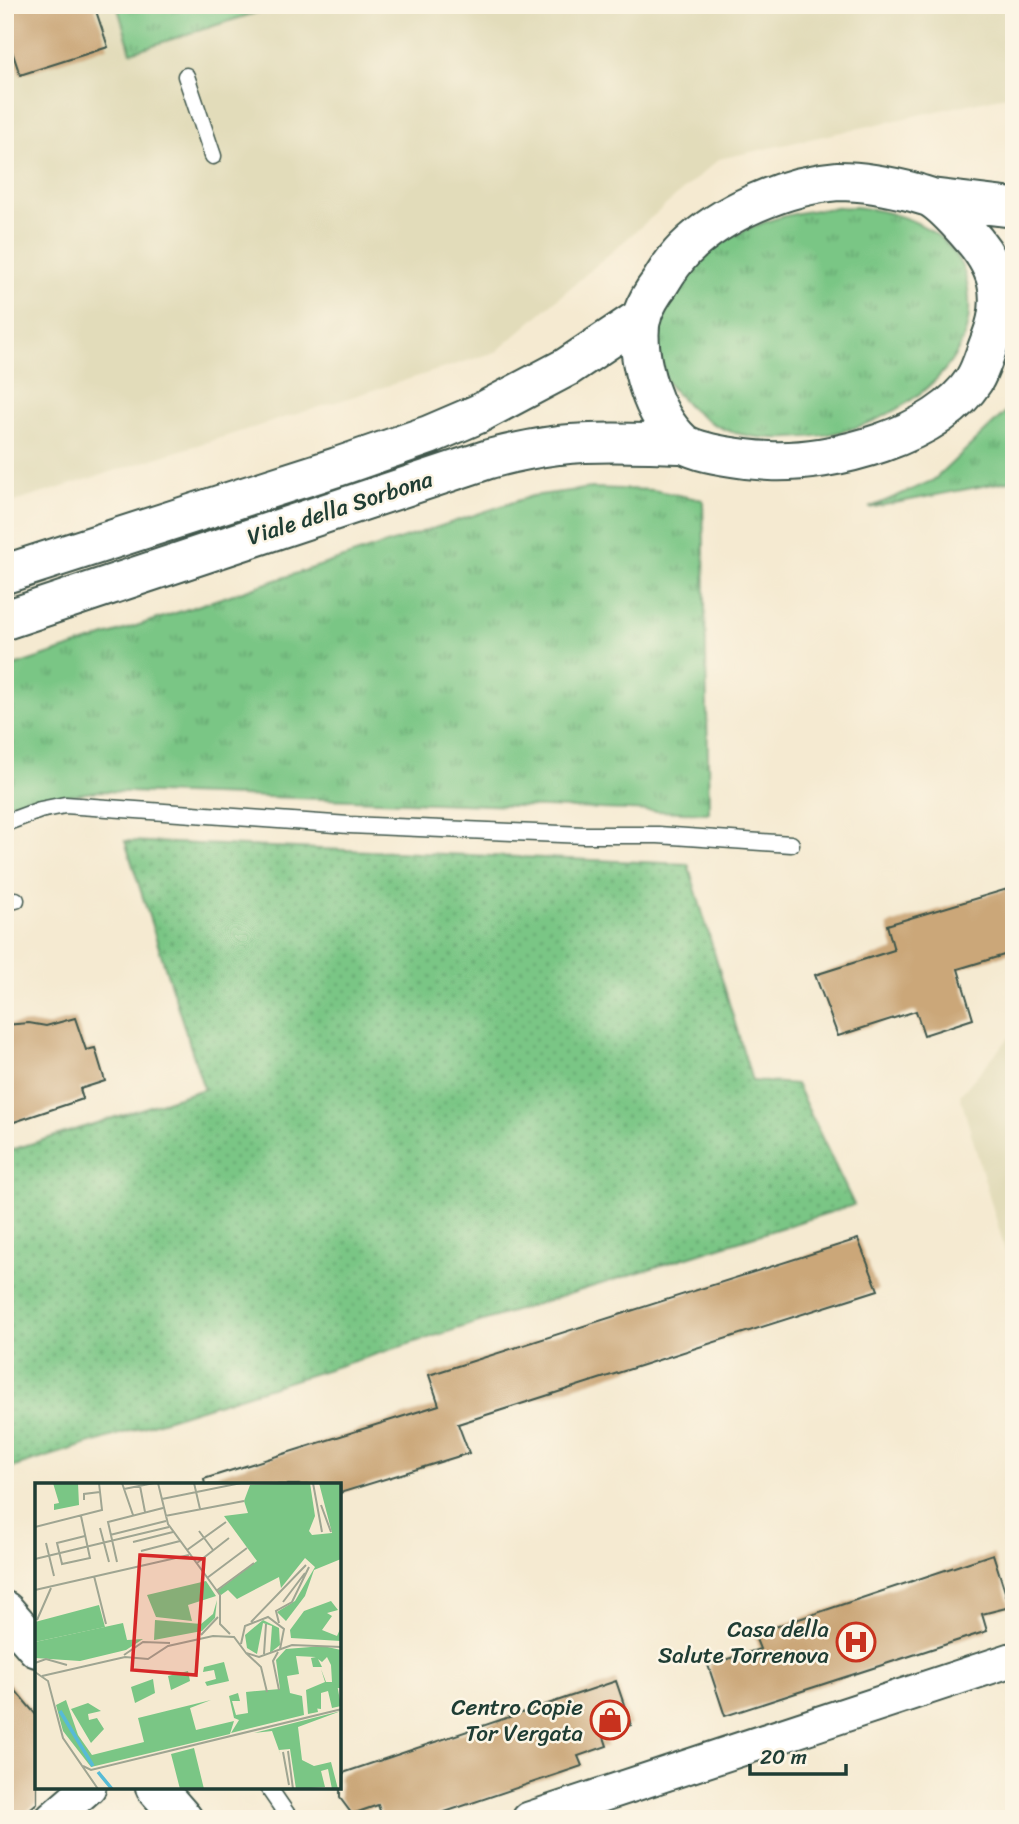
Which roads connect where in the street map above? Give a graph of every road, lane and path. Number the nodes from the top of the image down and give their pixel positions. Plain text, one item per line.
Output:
1 (186, 76) dead end
2 (213, 156) dead end
3 (931, 198) junction
4 (1014, 208) edge
5 (642, 317) junction
6 (1014, 328) edge
7 (974, 380) junction
8 (683, 444) junction
9 (5, 574) edge
10 (5, 620) edge
11 (5, 823) edge
12 (791, 844) dead end
13 (5, 1611) edge
14 (35, 1646) edge
15 (1014, 1659) edge
16 (87, 1789) edge
17 (157, 1789) edge
18 (269, 1789) edge
19 (52, 1819) edge
20 (183, 1819) edge
21 (290, 1819) edge
22 (529, 1819) edge

1 - 2 lane
3 - 4 street
3 - 5 street
3 - 7 street
5 - 8 street
5 - 9 street, Viale della Sorbona
6 - 7 street
7 - 8 street, Viale della Sorbona
8 - 10 street, Viale della Sorbona
11 - 12 lane
13 - 14 street
15 - 22 street
16 - 19 street
17 - 20 street
18 - 21 lane

